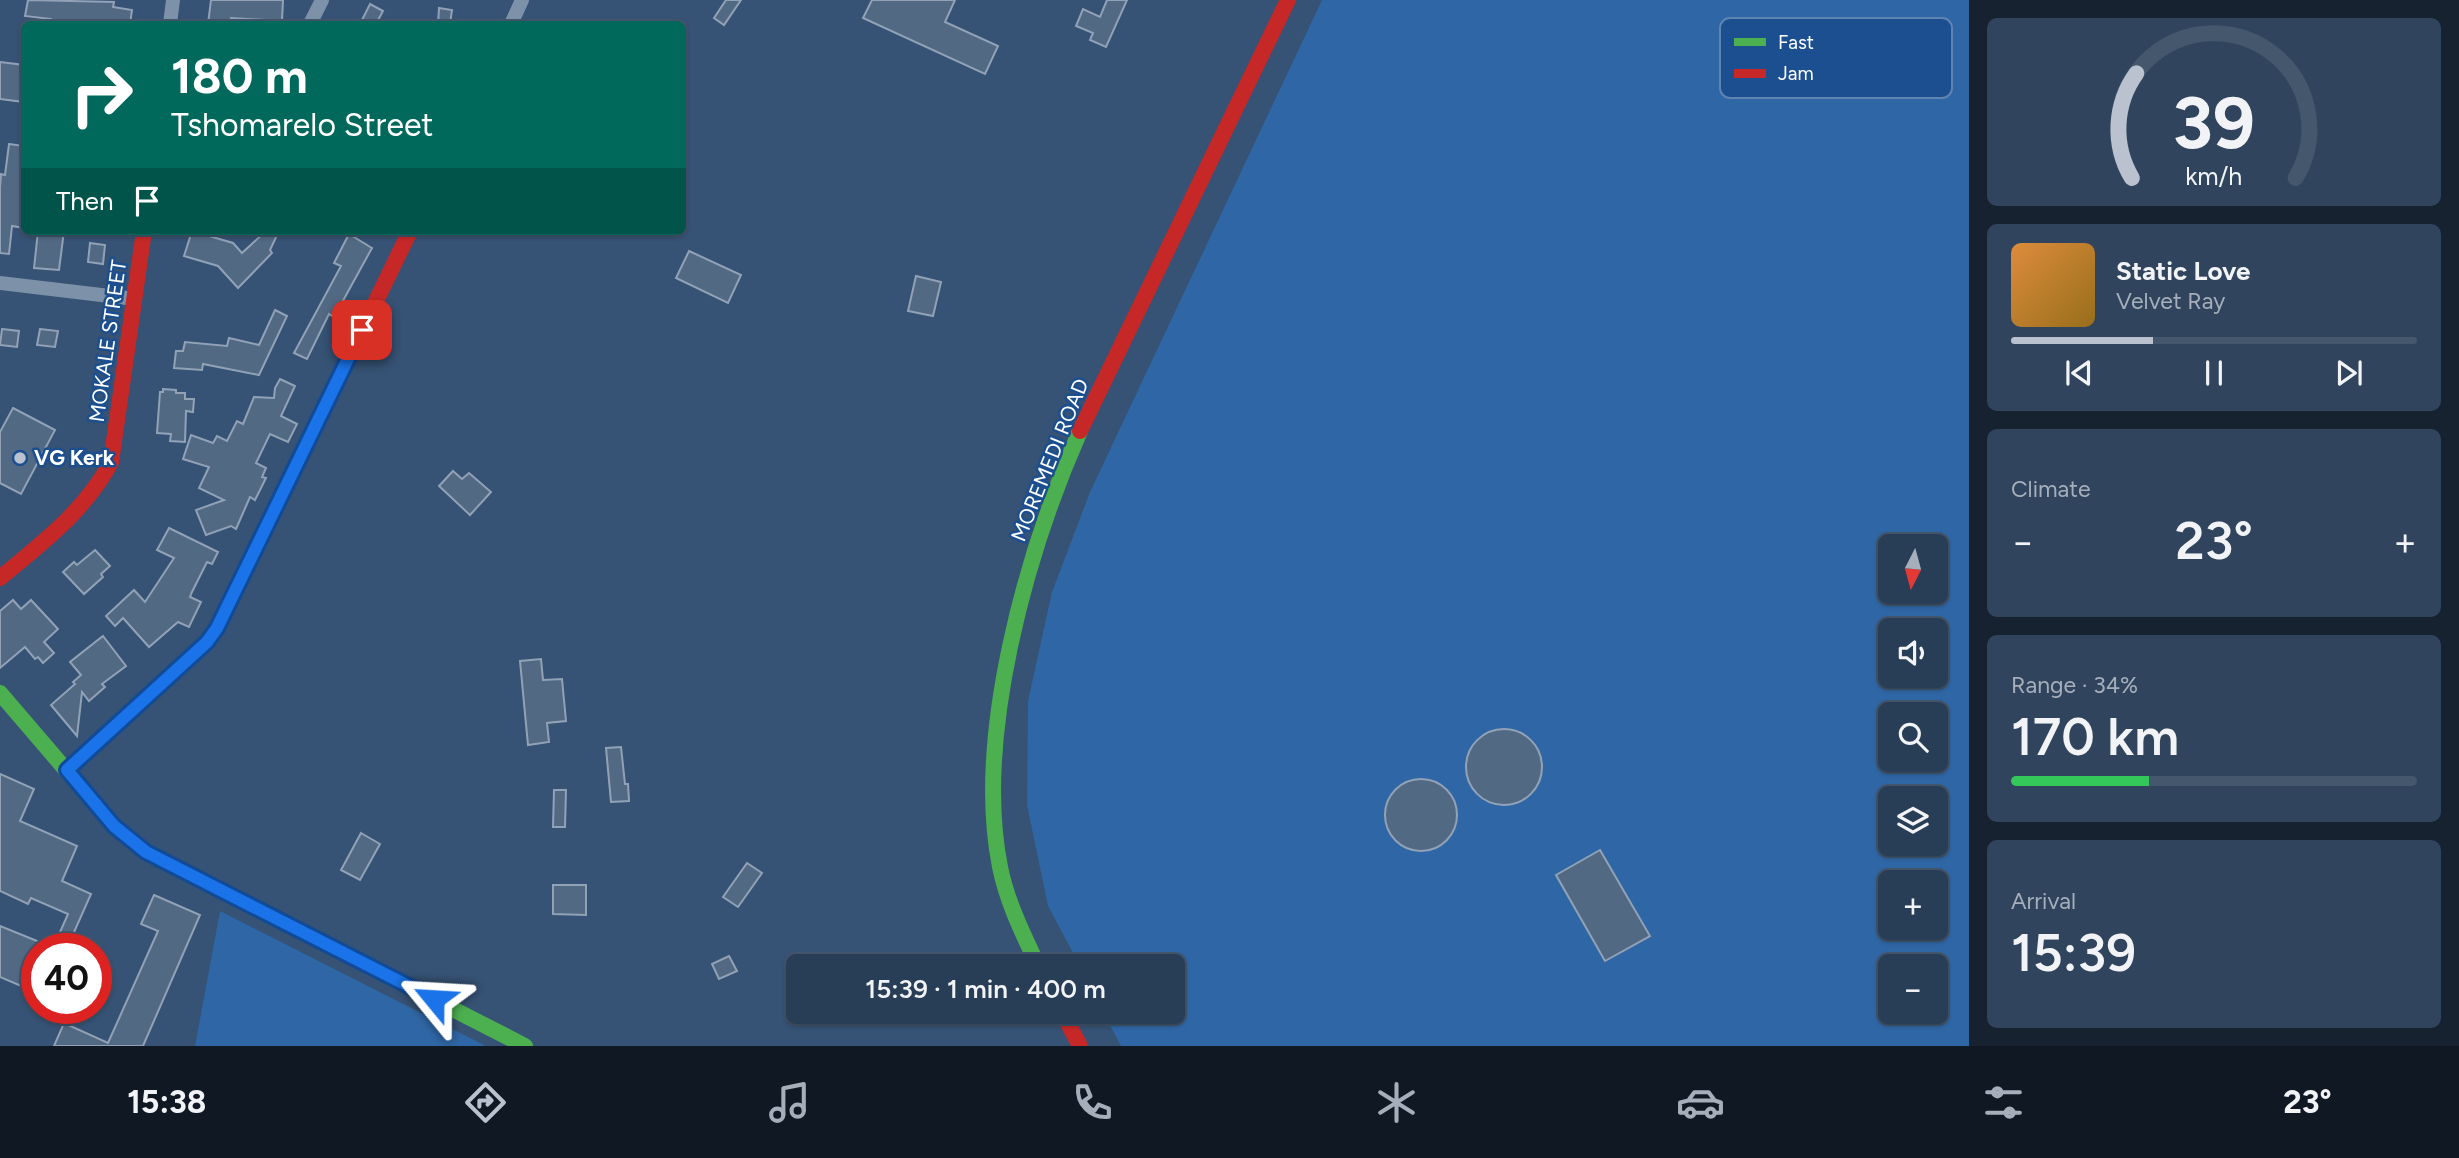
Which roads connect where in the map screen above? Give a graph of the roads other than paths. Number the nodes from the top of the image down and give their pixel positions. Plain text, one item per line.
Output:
1 (173, 0) edge
2 (322, 0) edge
3 (523, 0) edge
4 (1288, 0) edge
5 (170, 21) edge
6 (312, 21) edge
7 (512, 21) edge
8 (143, 235) edge
9 (408, 235) edge
10 (0, 283) edge
11 (135, 299) junction
12 (0, 578) edge
13 (0, 693) edge
14 (67, 770) junction
15 (1032, 954) edge
16 (1068, 1024) edge
17 (526, 1046) edge
18 (1080, 1046) edge

1 - 5 street
2 - 6 street
3 - 7 street
4 - 15 street, MOREMEDI ROAD
8 - 11 street, MOKALE STREET
9 - 14 street
10 - 11 street
11 - 12 street, MOKALE STREET
13 - 14 street
14 - 17 street
16 - 18 street

